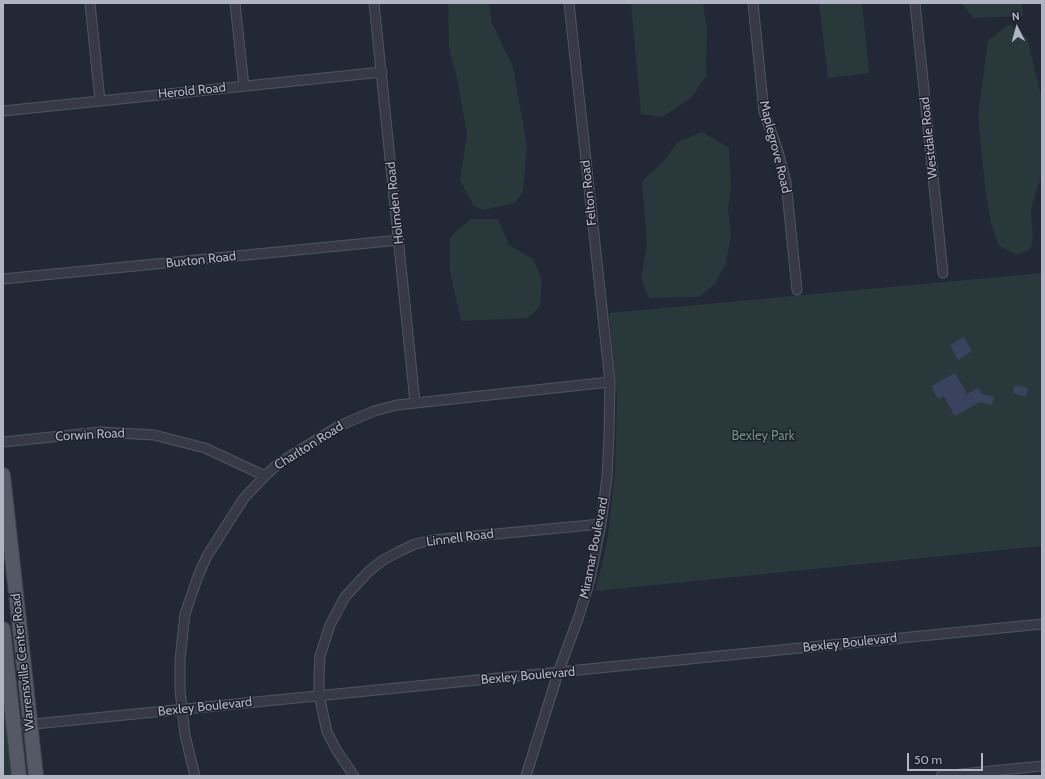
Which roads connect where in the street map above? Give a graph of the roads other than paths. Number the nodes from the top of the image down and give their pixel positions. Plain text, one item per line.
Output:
1 (90, 3) edge
2 (235, 3) edge
3 (374, 3) edge
4 (569, 3) edge
5 (753, 3) edge
6 (915, 3) edge
7 (382, 72) junction
8 (244, 86) junction
9 (100, 101) junction
10 (3, 111) edge
11 (399, 240) junction
12 (943, 273) dead end
13 (3, 280) edge
14 (797, 290) dead end
15 (610, 382) junction
16 (415, 402) junction
17 (3, 442) edge
18 (3, 476) edge
19 (265, 476) junction
20 (601, 524) junction
21 (1042, 624) edge
22 (3, 629) edge
23 (558, 673) junction
24 (319, 695) junction
25 (181, 710) junction
26 (30, 724) junction
27 (14, 726) junction
28 (1042, 766) edge
29 (19, 776) edge
30 (36, 776) edge
31 (195, 776) edge
32 (354, 776) edge
33 (526, 776) edge
34 (941, 776) edge

1 - 9 street
2 - 8 street
3 - 7 street, Holmden Road
4 - 15 street, Felton Road
5 - 14 street, Maplegrove Road
6 - 12 street, Westdale Road
7 - 8 street, Herold Road
7 - 11 street, Holmden Road
8 - 9 street, Herold Road
9 - 10 street, Herold Road
11 - 13 street, Buxton Road
11 - 16 street, Holmden Road
15 - 16 street, Charlton Road
15 - 20 street, Miramar Boulevard
16 - 19 street, Charlton Road
17 - 19 street, Corwin Road
18 - 26 main road, Warrensville Center Road
19 - 25 street, Charlton Road
20 - 23 street, Miramar Boulevard
20 - 24 street, Linnell Road
21 - 23 street, Bexley Boulevard
22 - 27 main road, Warrensville Center Road
23 - 24 street, Bexley Boulevard
23 - 33 street, Miramar Boulevard
24 - 25 street, Bexley Boulevard
24 - 32 street, Linnell Road
25 - 26 street, Bexley Boulevard
25 - 31 street, Charlton Road
26 - 27 street, Bexley Boulevard
26 - 30 main road, Warrensville Center Road
27 - 29 main road, Warrensville Center Road
28 - 34 street

